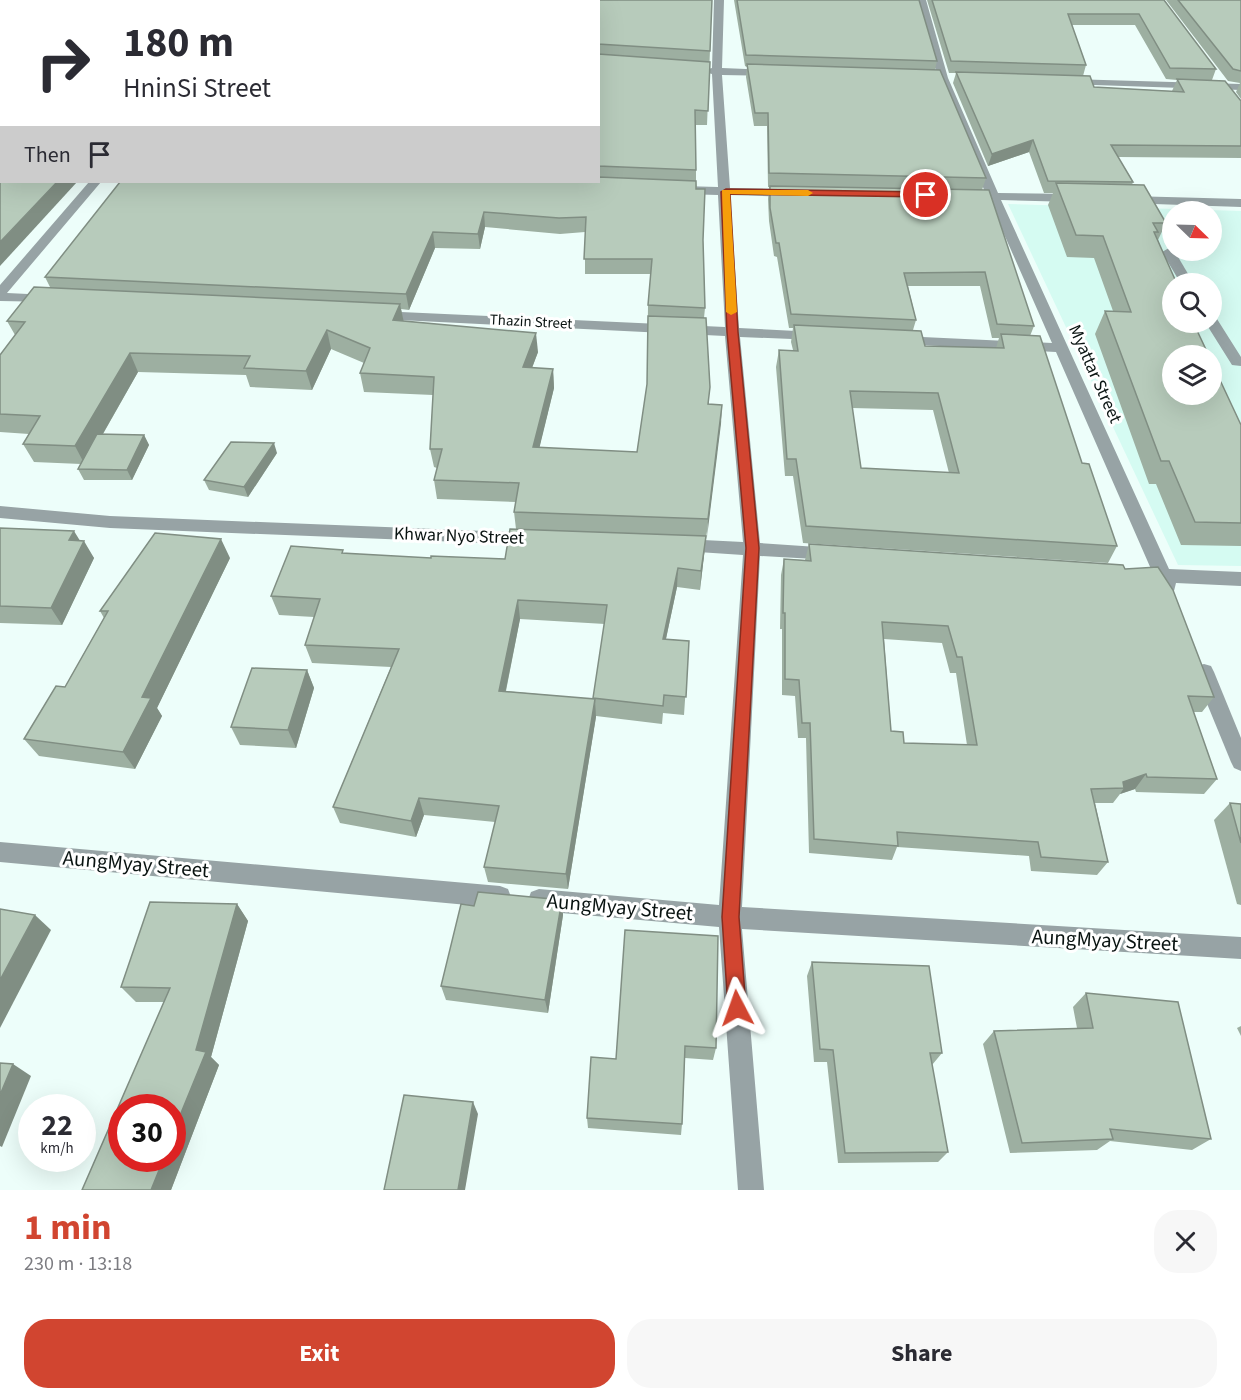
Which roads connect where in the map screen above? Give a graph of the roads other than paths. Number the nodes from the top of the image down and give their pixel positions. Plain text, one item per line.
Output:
1 (720, 0) edge
2 (921, 0) edge
3 (693, 70) edge
4 (717, 71) junction
5 (788, 73) edge
6 (1061, 81) edge
7 (1222, 82) junction
8 (1241, 87) edge
9 (1236, 101) edge
10 (94, 183) edge
11 (666, 189) edge
12 (726, 192) junction
13 (807, 193) edge
14 (970, 195) edge
15 (993, 196) junction
16 (1088, 198) edge
17 (1111, 199) edge
18 (1241, 203) edge
19 (0, 295) edge
20 (59, 300) edge
21 (366, 315) edge
22 (732, 332) junction
23 (1219, 333) edge
24 (827, 337) edge
25 (885, 340) edge
26 (1062, 348) junction
27 (1240, 365) edge
28 (0, 512) edge
29 (550, 540) edge
30 (669, 545) edge
31 (752, 548) junction
32 (846, 555) edge
33 (1129, 574) edge
34 (1164, 576) junction
35 (1241, 579) edge
36 (1173, 598) edge
37 (1196, 653) edge
38 (1241, 762) edge
39 (0, 852) edge
40 (730, 917) junction
41 (1241, 948) edge
42 (751, 1190) edge

1 - 4 street
2 - 15 street, Myattar Street
3 - 4 street
4 - 5 street
4 - 12 street
6 - 7 street
7 - 8 street
7 - 9 street
10 - 19 street
11 - 12 street
12 - 13 street
12 - 22 street
14 - 15 street
15 - 16 street
15 - 26 street, Myattar Street
17 - 18 street
19 - 20 street
21 - 22 street, Thazin Street
22 - 24 street, Thazin Street
22 - 31 street
23 - 27 street
25 - 26 street
26 - 34 street, Myattar Street
28 - 29 street, Khwar Nyo Street
30 - 31 street
31 - 32 street
31 - 40 street
33 - 34 street
34 - 35 street
34 - 36 street, Myattar Street
37 - 38 street
39 - 40 street, AungMyay Street
40 - 41 street, AungMyay Street
40 - 42 street

